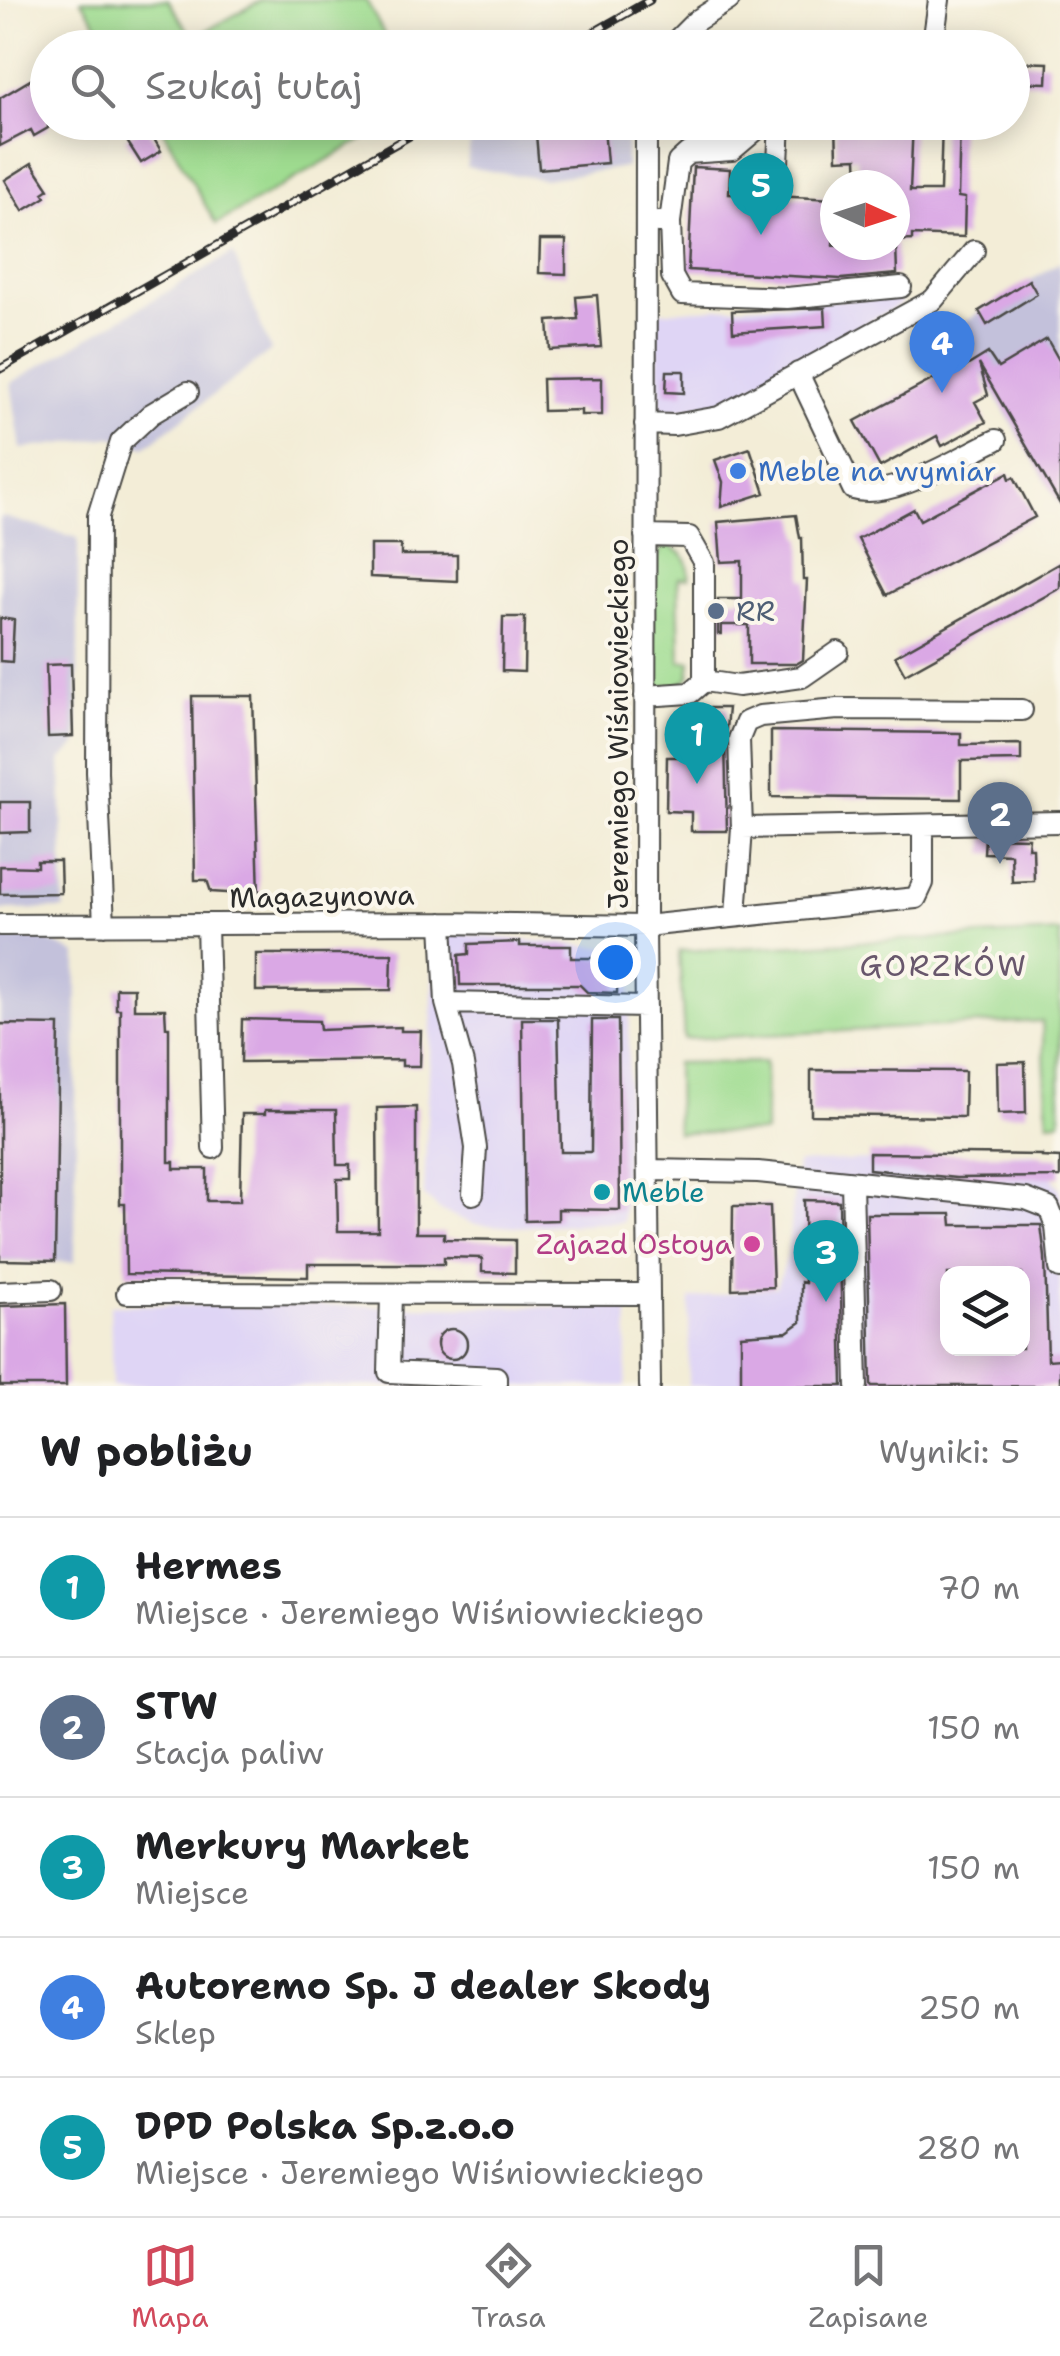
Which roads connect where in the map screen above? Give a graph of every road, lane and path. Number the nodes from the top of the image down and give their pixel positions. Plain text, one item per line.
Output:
1 (729, 0) edge
2 (939, 0) edge
3 (687, 30) edge
4 (935, 30) edge
5 (646, 140) edge
6 (744, 140) edge
7 (779, 140) edge
8 (778, 163) dead end
9 (646, 222) junction
10 (670, 222) junction
11 (974, 251) dead end
12 (901, 288) dead end
13 (798, 374) junction
14 (188, 392) dead end
15 (645, 424) junction
16 (996, 440) dead end
17 (645, 536) junction
18 (838, 652) dead end
19 (704, 681) junction
20 (645, 696) junction
21 (1022, 710) dead end
22 (1060, 822) edge
23 (923, 825) junction
24 (742, 828) junction
25 (736, 916) junction
26 (442, 922) junction
27 (0, 925) edge
28 (104, 925) junction
29 (207, 925) junction
30 (645, 926) junction
31 (446, 1004) junction
32 (646, 1007) junction
33 (213, 1148) dead end
34 (648, 1170) junction
35 (852, 1182) junction
36 (474, 1194) dead end
37 (1060, 1268) edge
38 (51, 1290) dead end
39 (0, 1292) edge
40 (127, 1293) dead end
41 (391, 1294) junction
42 (649, 1294) junction
43 (496, 1386) edge
44 (650, 1386) edge
45 (857, 1386) edge

1 - 3 street
2 - 4 street
5 - 9 street, Jeremiego Wiśniowieckiego
6 - 10 street
7 - 8 street
9 - 10 street
9 - 15 street, Jeremiego Wiśniowieckiego
10 - 12 street
11 - 13 street
13 - 15 street
13 - 16 street
14 - 28 street
15 - 17 street, Jeremiego Wiśniowieckiego
17 - 19 street
17 - 20 street, Jeremiego Wiśniowieckiego
18 - 19 street
19 - 20 street
20 - 30 street, Jeremiego Wiśniowieckiego
21 - 24 street
22 - 23 street
23 - 24 street
23 - 25 street, Magazynowa
24 - 25 street
25 - 30 street, Magazynowa
26 - 29 street, Magazynowa
26 - 30 street, Magazynowa
26 - 31 street
27 - 28 street, Magazynowa
28 - 29 street, Magazynowa
29 - 33 street
30 - 32 street, Jeremiego Wiśniowieckiego
31 - 32 street
31 - 36 street
32 - 34 street, Jeremiego Wiśniowieckiego
34 - 35 street
34 - 42 street, Jeremiego Wiśniowieckiego
35 - 37 street
35 - 45 street
38 - 39 street
40 - 41 street
41 - 42 street
41 - 43 street
42 - 44 street, Jeremiego Wiśniowieckiego

